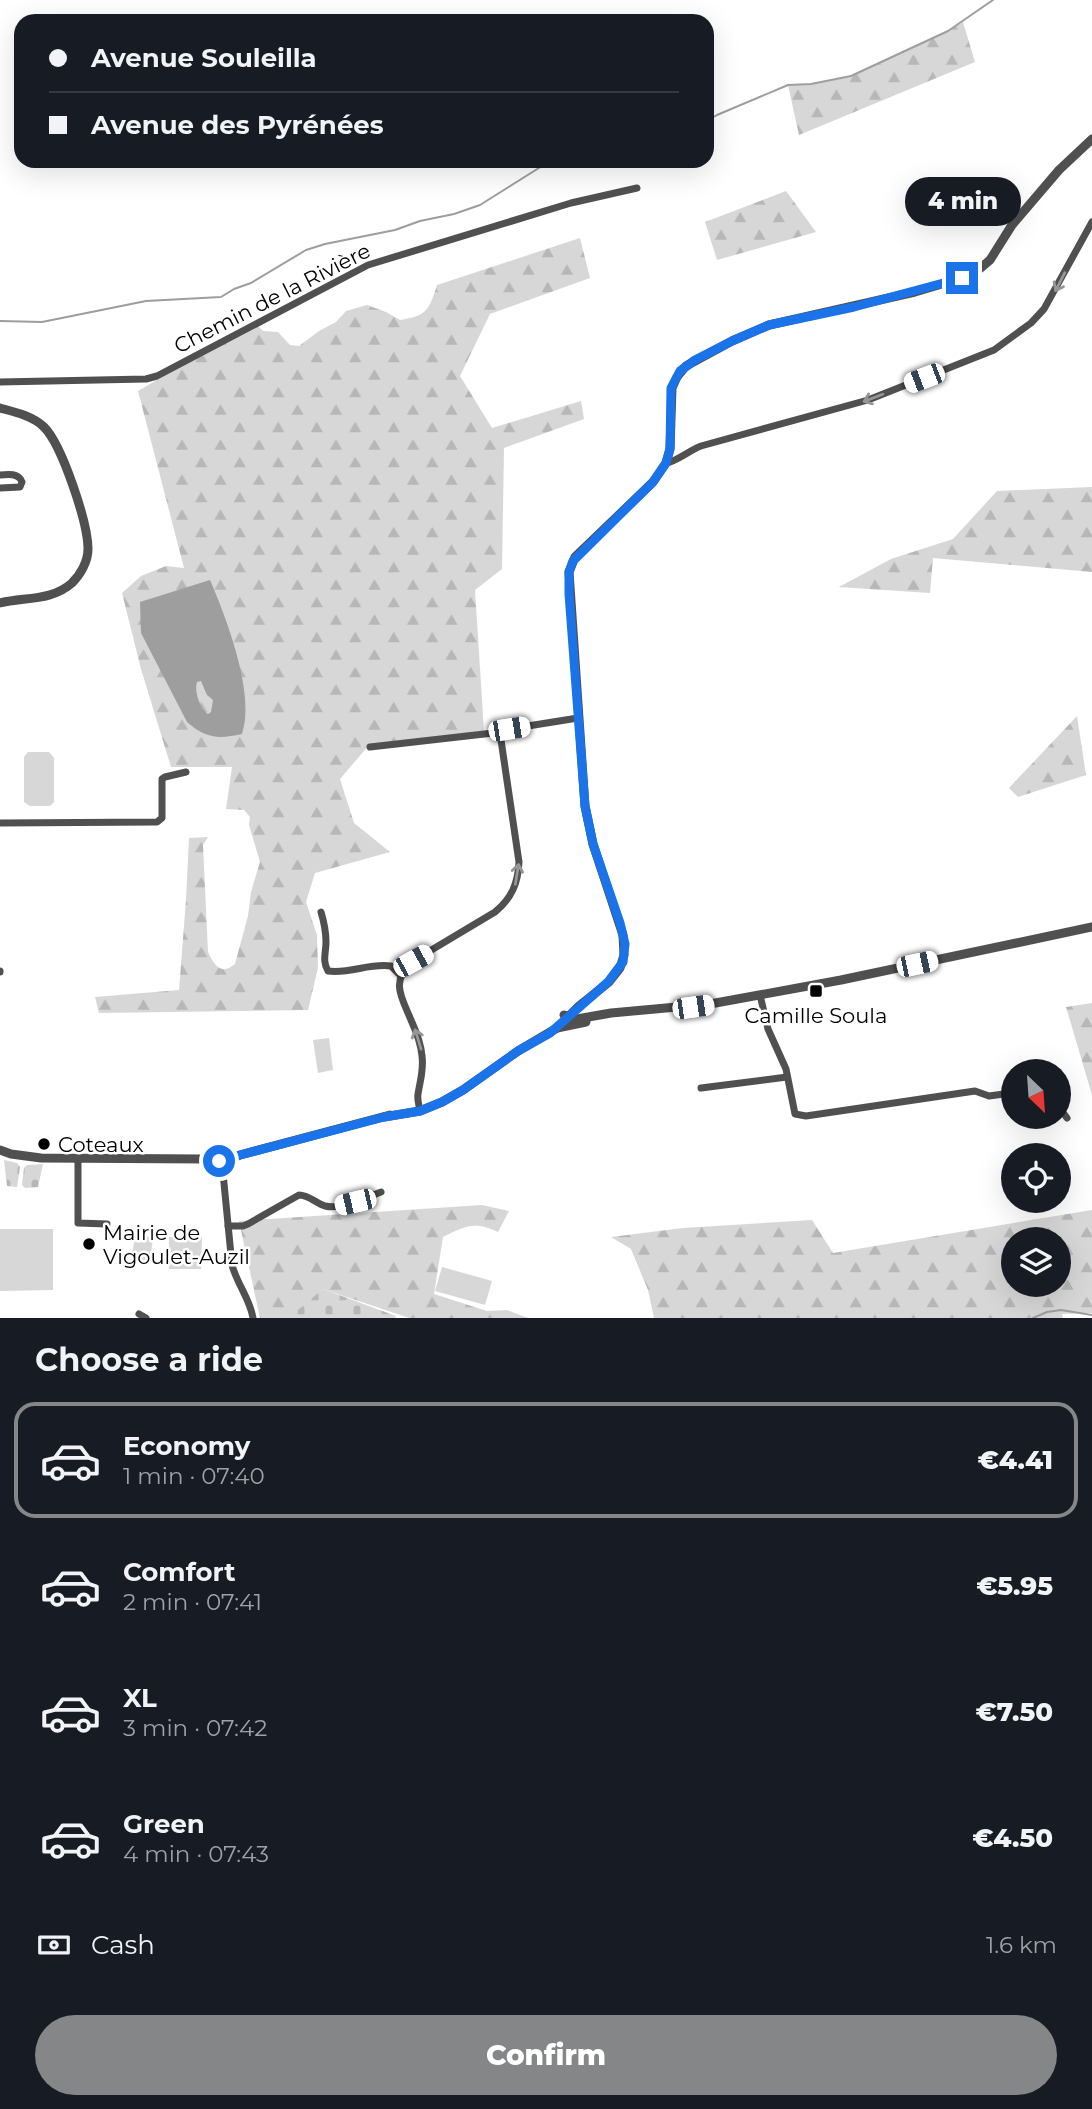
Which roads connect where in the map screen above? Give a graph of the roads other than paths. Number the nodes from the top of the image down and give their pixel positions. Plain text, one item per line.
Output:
1 (1092, 139) edge
2 (637, 188) dead end
3 (1092, 222) edge
4 (0, 382) edge
5 (0, 408) edge
6 (666, 463) junction
7 (0, 475) edge
8 (0, 488) edge
9 (0, 603) edge
10 (578, 718) junction
11 (502, 732) junction
12 (370, 747) dead end
13 (186, 772) dead end
14 (0, 823) edge
15 (321, 912) dead end
16 (1092, 927) edge
17 (401, 976) junction
18 (601, 989) junction
19 (760, 995) junction
20 (579, 1006) junction
21 (627, 1012) junction
22 (586, 1018) junction
23 (565, 1021) junction
24 (787, 1077) junction
25 (701, 1088) dead end
26 (1001, 1094) edge
27 (420, 1108) junction
28 (0, 1150) edge
29 (78, 1158) junction
30 (222, 1159) junction
31 (381, 1192) dead end
32 (107, 1224) dead end
33 (228, 1226) junction
34 (253, 1318) edge

1 - 6 street
2 - 4 street, Chemin de la Rivière
3 -> 6 street
5 - 9 street
6 - 10 street
7 - 8 street
10 - 11 street
10 - 18 street
11 - 12 street
17 -> 11 street
13 - 14 street
15 - 17 street
16 - 19 street
27 -> 17 street
18 - 20 street
18 - 23 street
19 - 21 street
19 - 24 street
20 - 22 street
20 - 23 street
21 - 22 street
21 - 23 street
22 - 23 street
23 - 27 street
24 - 25 street
24 - 26 street
27 - 30 street
28 - 29 street
29 - 30 street
29 - 32 street
30 - 33 street
31 - 33 street
33 - 34 street

